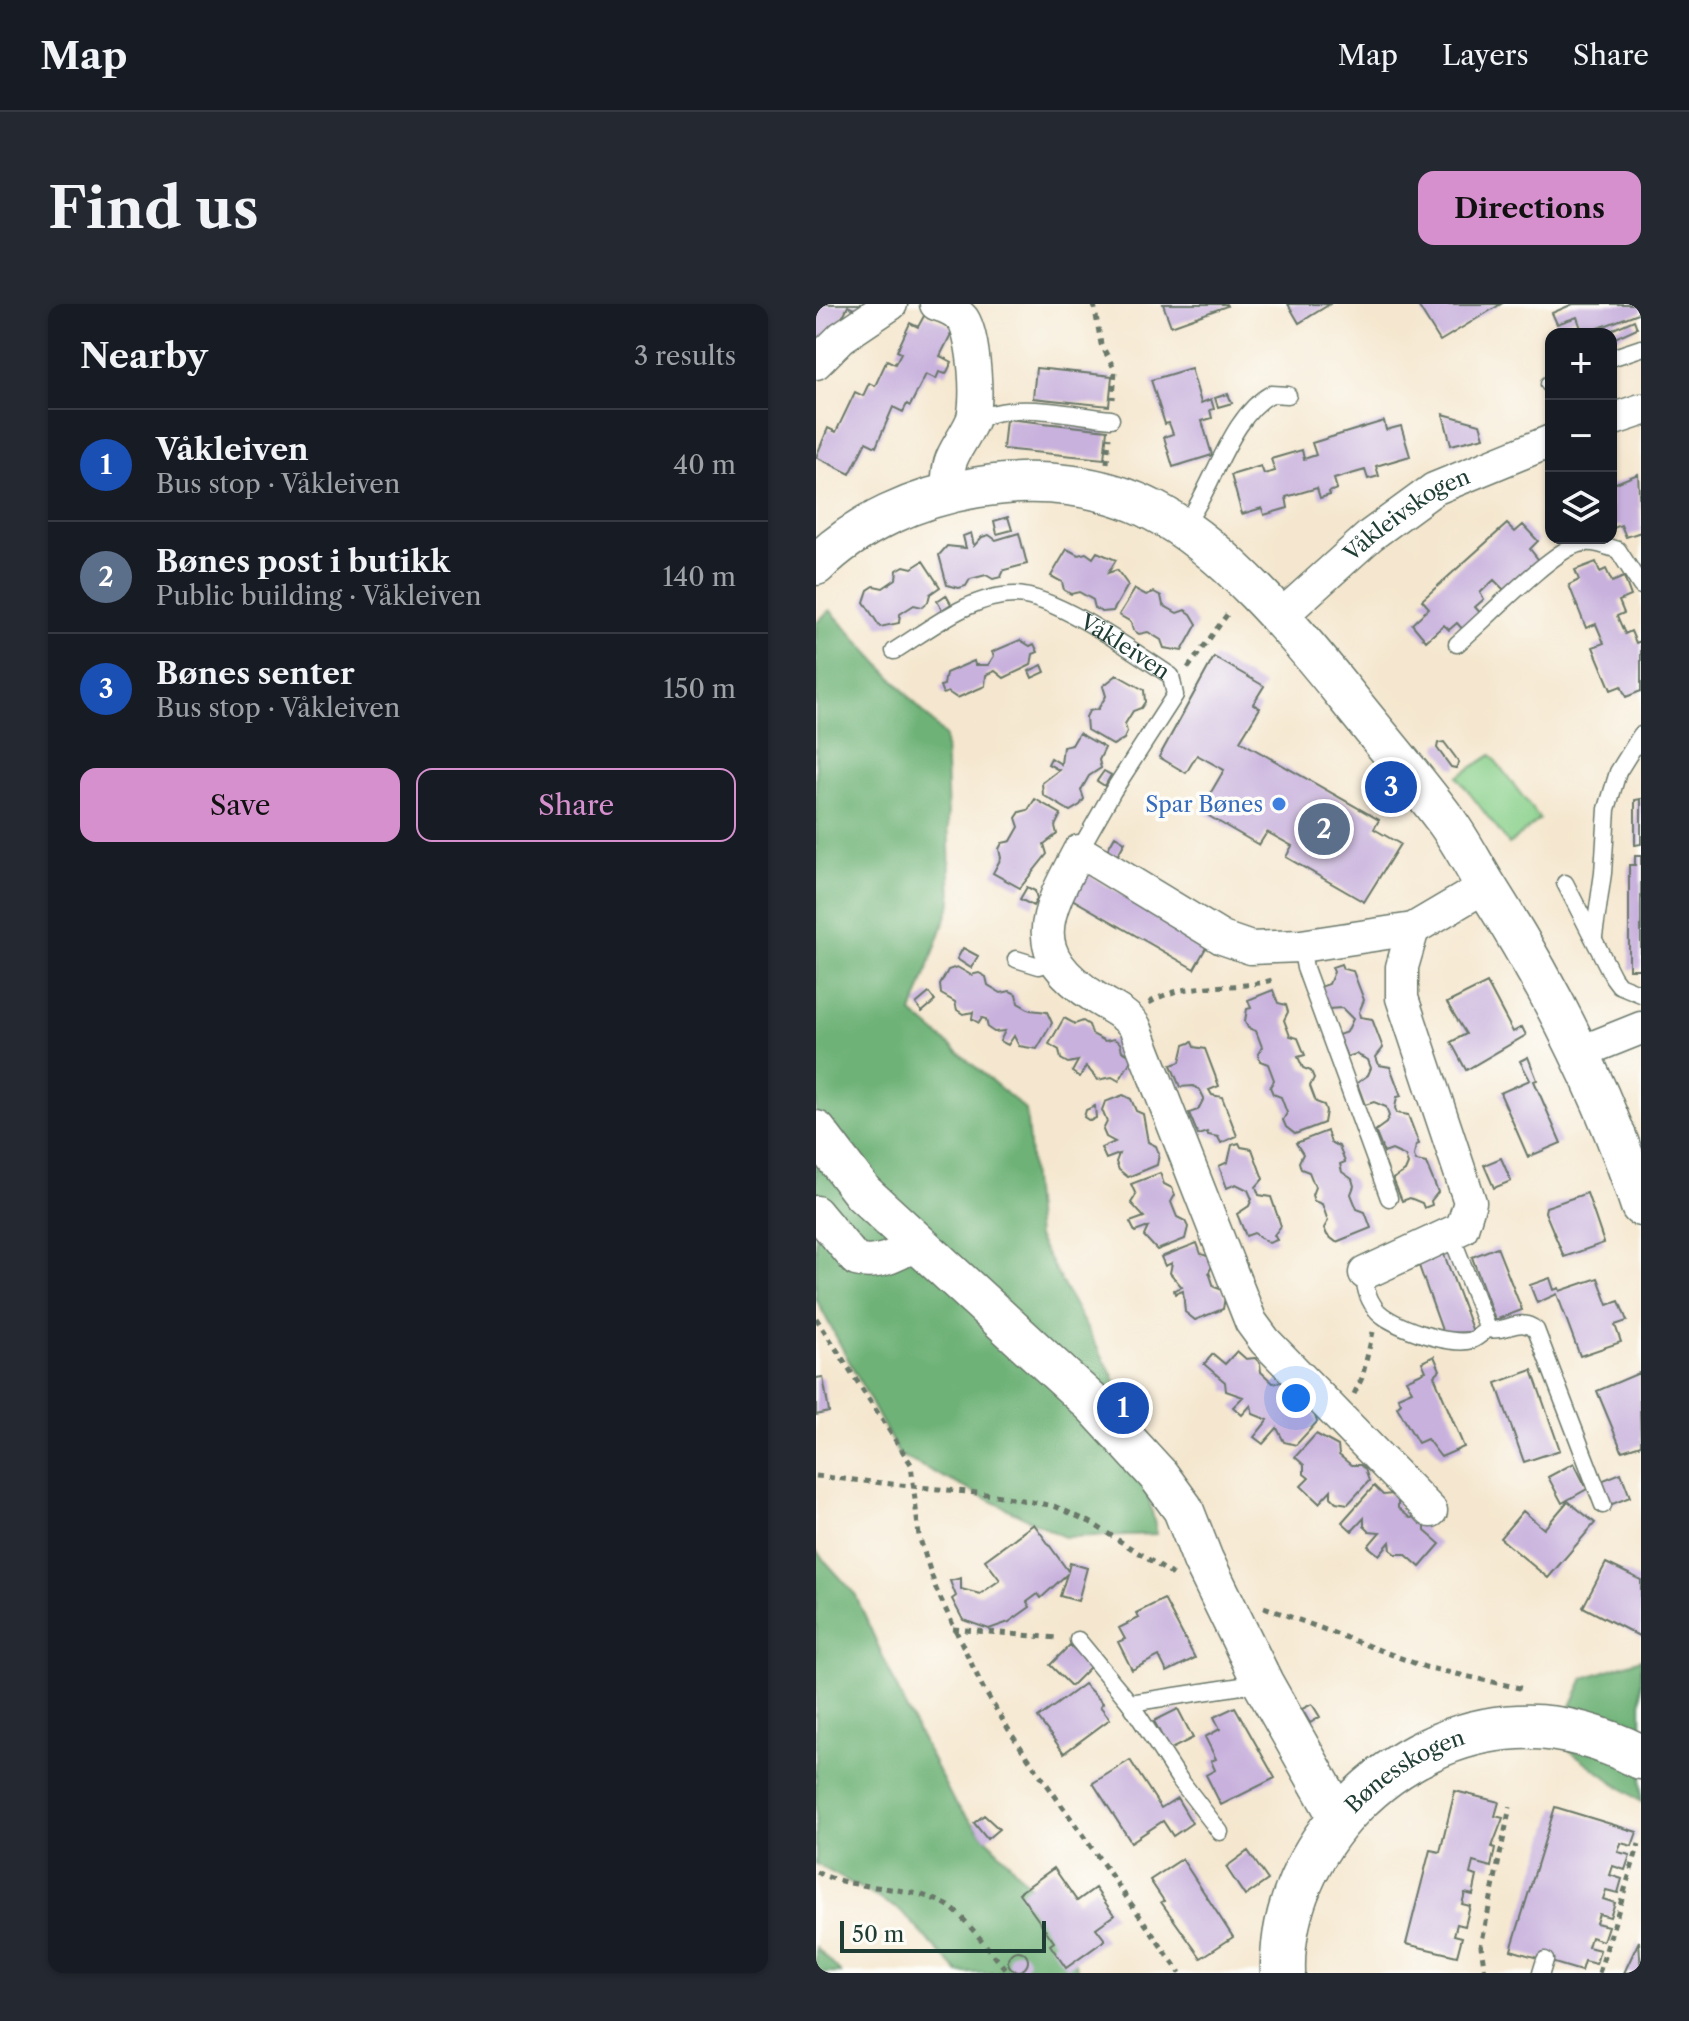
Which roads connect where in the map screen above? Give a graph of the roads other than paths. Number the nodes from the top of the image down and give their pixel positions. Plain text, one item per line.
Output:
1 (891, 304) edge
2 (936, 304) edge
3 (1641, 348) edge
4 (1617, 356) edge
5 (816, 363) edge
6 (1288, 395) dead end
7 (1641, 410) edge
8 (1617, 418) edge
9 (1111, 419) road end
10 (972, 422) junction
11 (1545, 443) edge
12 (948, 491) junction
13 (1182, 529) junction
14 (816, 565) edge
15 (1641, 586) edge
16 (1280, 617) junction
17 (1457, 644) dead end
18 (894, 651) dead end
19 (1641, 735) edge
20 (1079, 851) junction
21 (1565, 883) dead end
22 (1486, 886) junction
23 (1413, 929) junction
24 (1594, 936) junction
25 (1301, 946) junction
26 (1016, 959) dead end
27 (1053, 962) junction
28 (1641, 994) edge
29 (1641, 1028) edge
30 (1581, 1052) junction
31 (816, 1131) edge
32 (1389, 1198) dead end
33 (1641, 1206) edge
34 (816, 1212) edge
35 (1451, 1235) junction
36 (915, 1245) junction
37 (1365, 1273) joint
38 (1488, 1329) junction
39 (1603, 1505) dead end
40 (1431, 1511) dead end
41 (1078, 1640) road end
42 (1263, 1683) junction
43 (1130, 1703) junction
44 (1641, 1757) edge
45 (1339, 1818) junction
46 (1220, 1832) dead end
47 (1283, 1973) edge

1 - 5 street
2 - 10 street
3 - 4 lane
6 - 13 lane
7 - 8 street
9 - 10 lane
10 - 12 street
11 - 16 street, Våkleivskogen
12 - 13 street
12 - 14 street
13 - 16 street
15 - 17 lane
16 - 22 street
18 - 20 lane, Våkleiven
19 - 24 lane
20 - 25 street
20 - 27 street, Våkleiven
21 - 24 lane
22 - 23 street
22 - 30 street
23 - 25 street
23 - 35 street
24 - 28 lane
25 - 32 lane
26 - 27 lane
27 - 40 street
29 - 30 street
30 - 33 street
31 - 36 street
34 - 36 street
35 - 37 street
35 - 38 lane
36 - 42 street
37 - 38 lane
38 - 39 lane
41 - 43 lane
42 - 43 lane
42 - 45 street
43 - 46 lane
44 - 45 main road, Bønesskogen
45 - 47 main road, Bønesskogen

